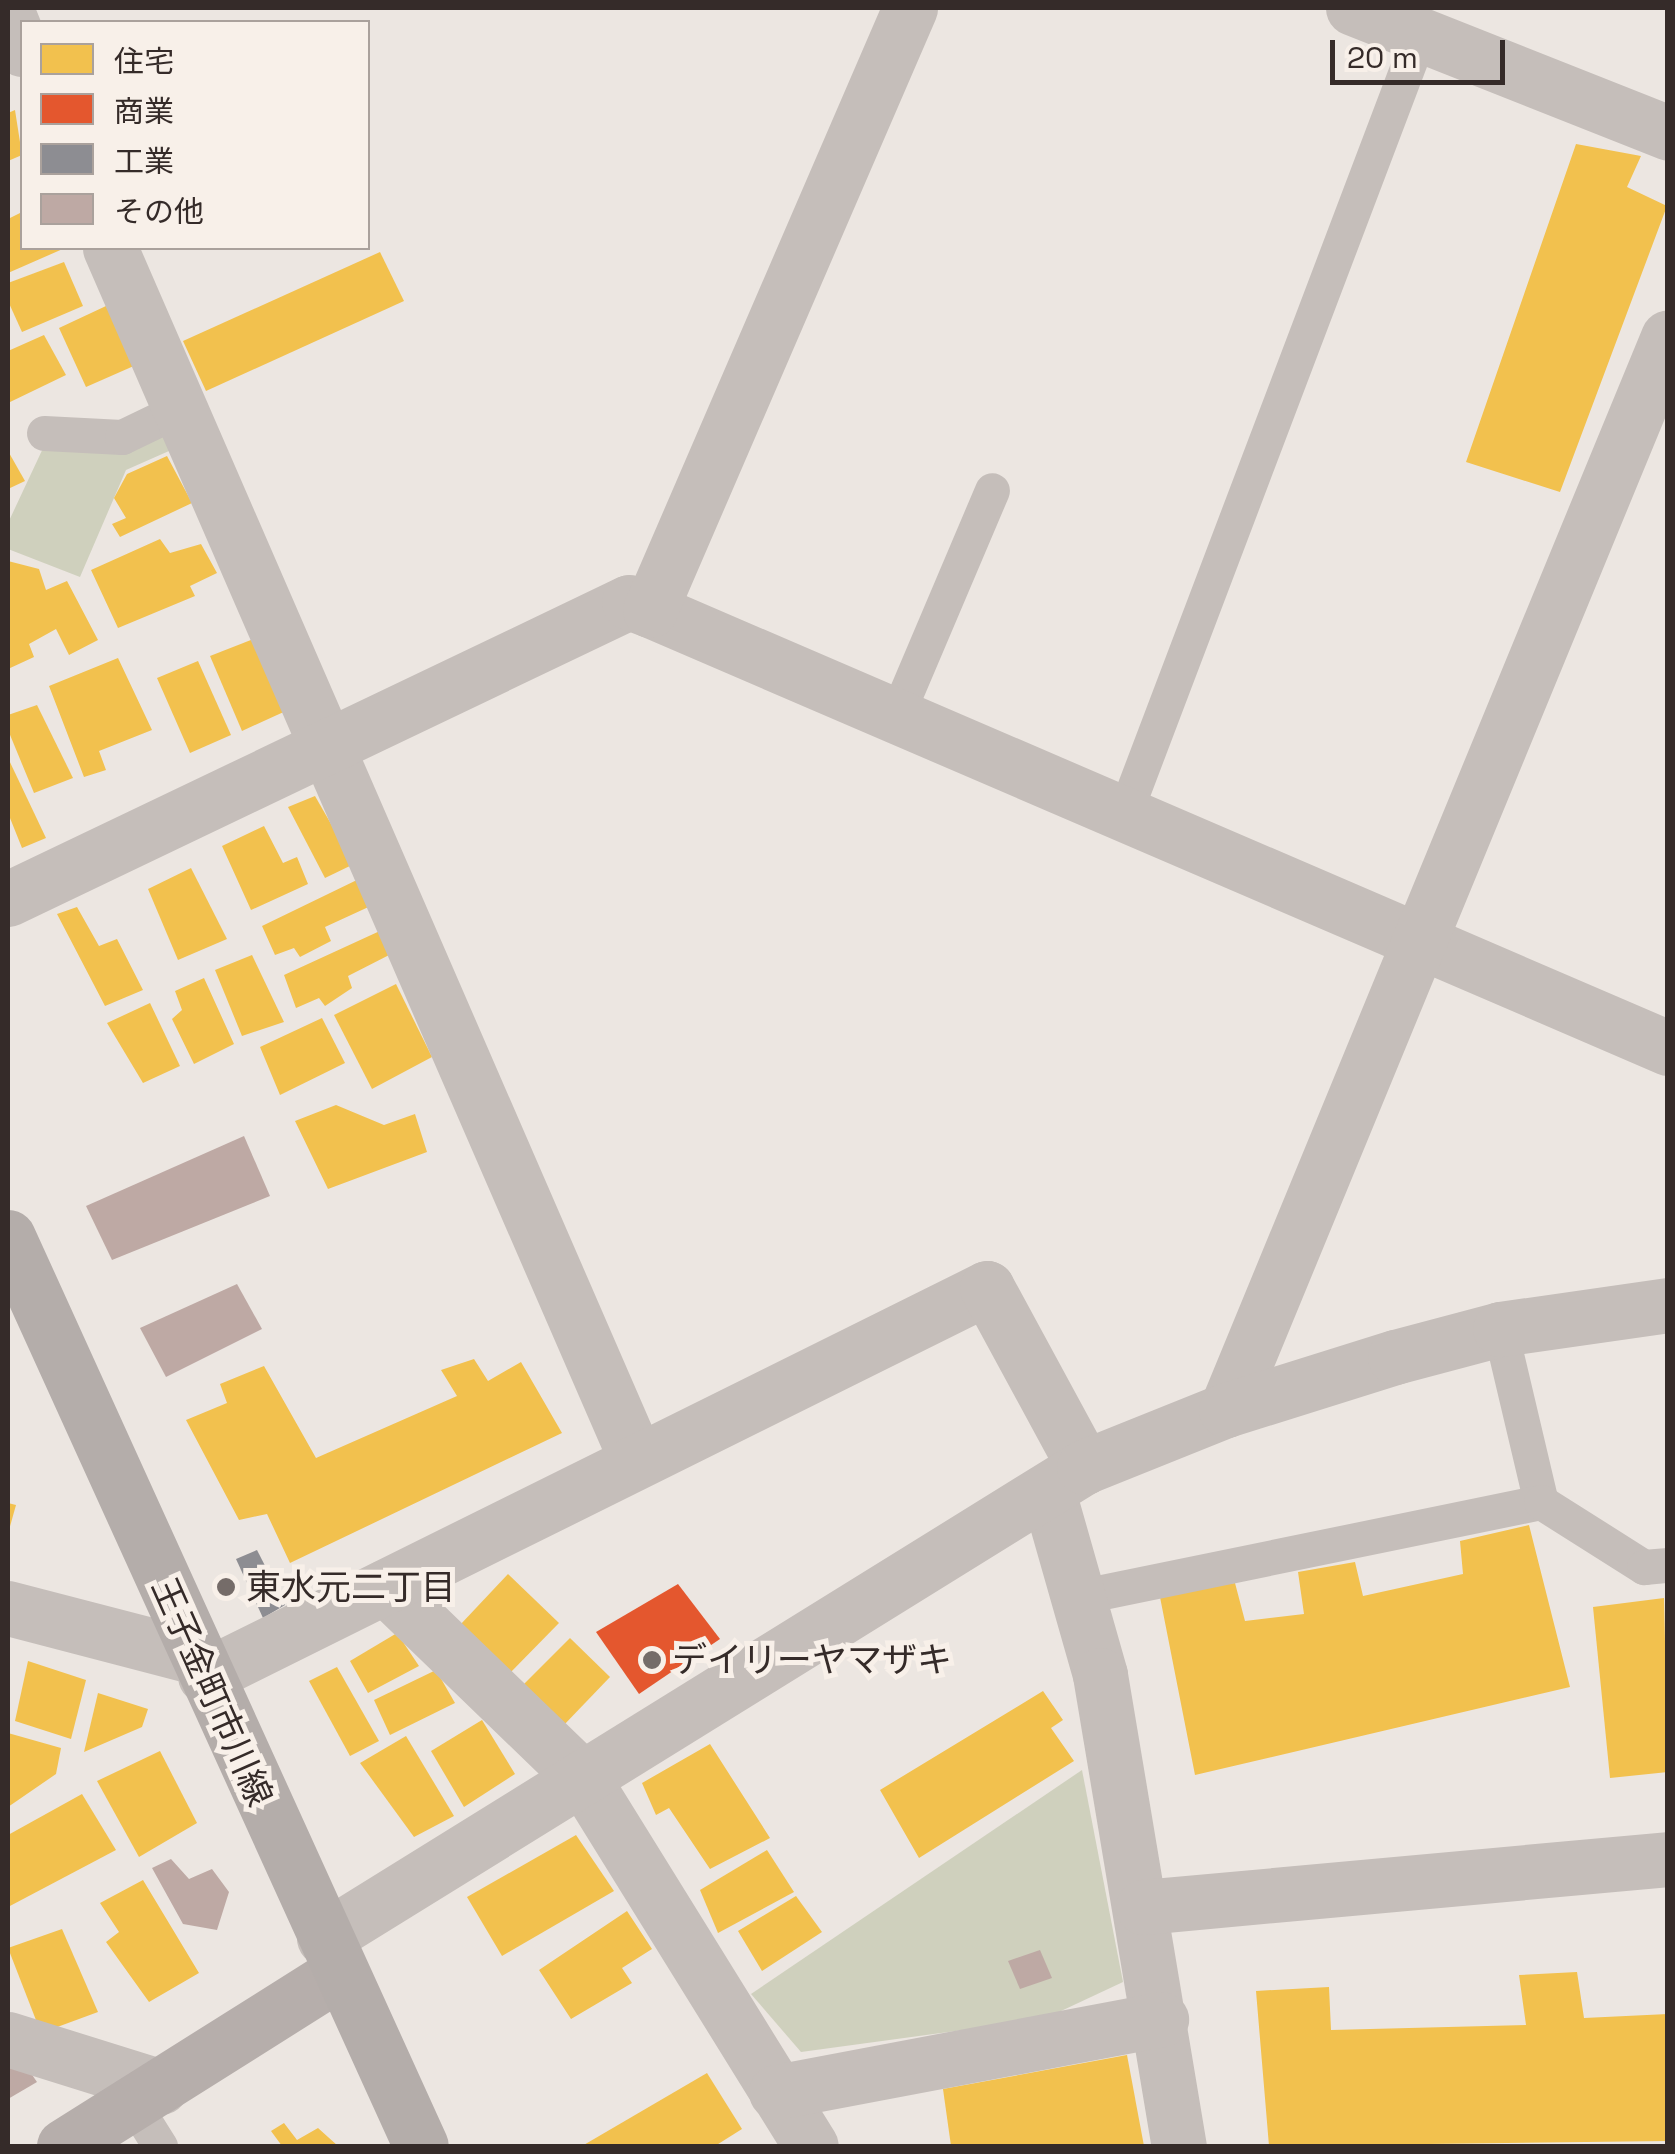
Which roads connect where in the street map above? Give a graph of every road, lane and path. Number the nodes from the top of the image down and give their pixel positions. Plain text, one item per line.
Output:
1 (910, 8) edge
2 (1353, 8) edge
3 (8, 14) edge
4 (1420, 34) junction
5 (20, 44) edge
6 (1668, 133) edge
7 (111, 250) edge
8 (1668, 337) edge
9 (180, 409) junction
10 (44, 433) dead end
11 (992, 490) dead end
12 (650, 610) junction
13 (897, 714) junction
14 (326, 742) junction
15 (1124, 812) junction
16 (8, 898) edge
17 (1417, 941) junction
18 (1668, 1048) edge
19 (8, 1237) edge
20 (1668, 1304) edge
21 (1500, 1329) junction
22 (1226, 1410) junction
23 (636, 1459) junction
24 (1066, 1479) junction
25 (1541, 1502) junction
26 (1668, 1565) edge
27 (385, 1587) junction
28 (1078, 1596) junction
29 (8, 1608) edge
30 (200, 1666) junction
31 (582, 1777) junction
32 (1668, 1859) edge
33 (1143, 1907) junction
34 (332, 1955) junction
35 (1161, 2019) junction
36 (8, 2039) edge
37 (776, 2092) junction
38 (151, 2112) edge
39 (64, 2146) edge
40 (421, 2146) edge
41 (811, 2146) edge
42 (1179, 2146) edge

1 - 12 street
2 - 4 street
3 - 5 street
4 - 6 street
4 - 15 lane
7 - 9 street
8 - 17 street
9 - 10 lane
9 - 14 street
11 - 13 lane
12 - 13 street
12 - 14 street
13 - 15 street
14 - 16 street
14 - 23 street
15 - 17 street
17 - 18 street
17 - 22 street
19 - 30 main road, 王子金町市川線
20 - 21 street
21 - 22 street
21 - 25 lane
22 - 24 street
23 - 24 street
23 - 27 street
24 - 28 street
24 - 31 street
25 - 26 lane
25 - 28 lane
27 - 30 street
27 - 31 street
28 - 33 street
29 - 30 street
30 - 34 main road, 王子金町市川線
31 - 34 street
31 - 37 street
32 - 33 street
33 - 35 street
34 - 38 street
34 - 40 main road, 王子金町市川線
35 - 37 street
35 - 42 street
36 - 38 street
37 - 41 street
38 - 39 street

